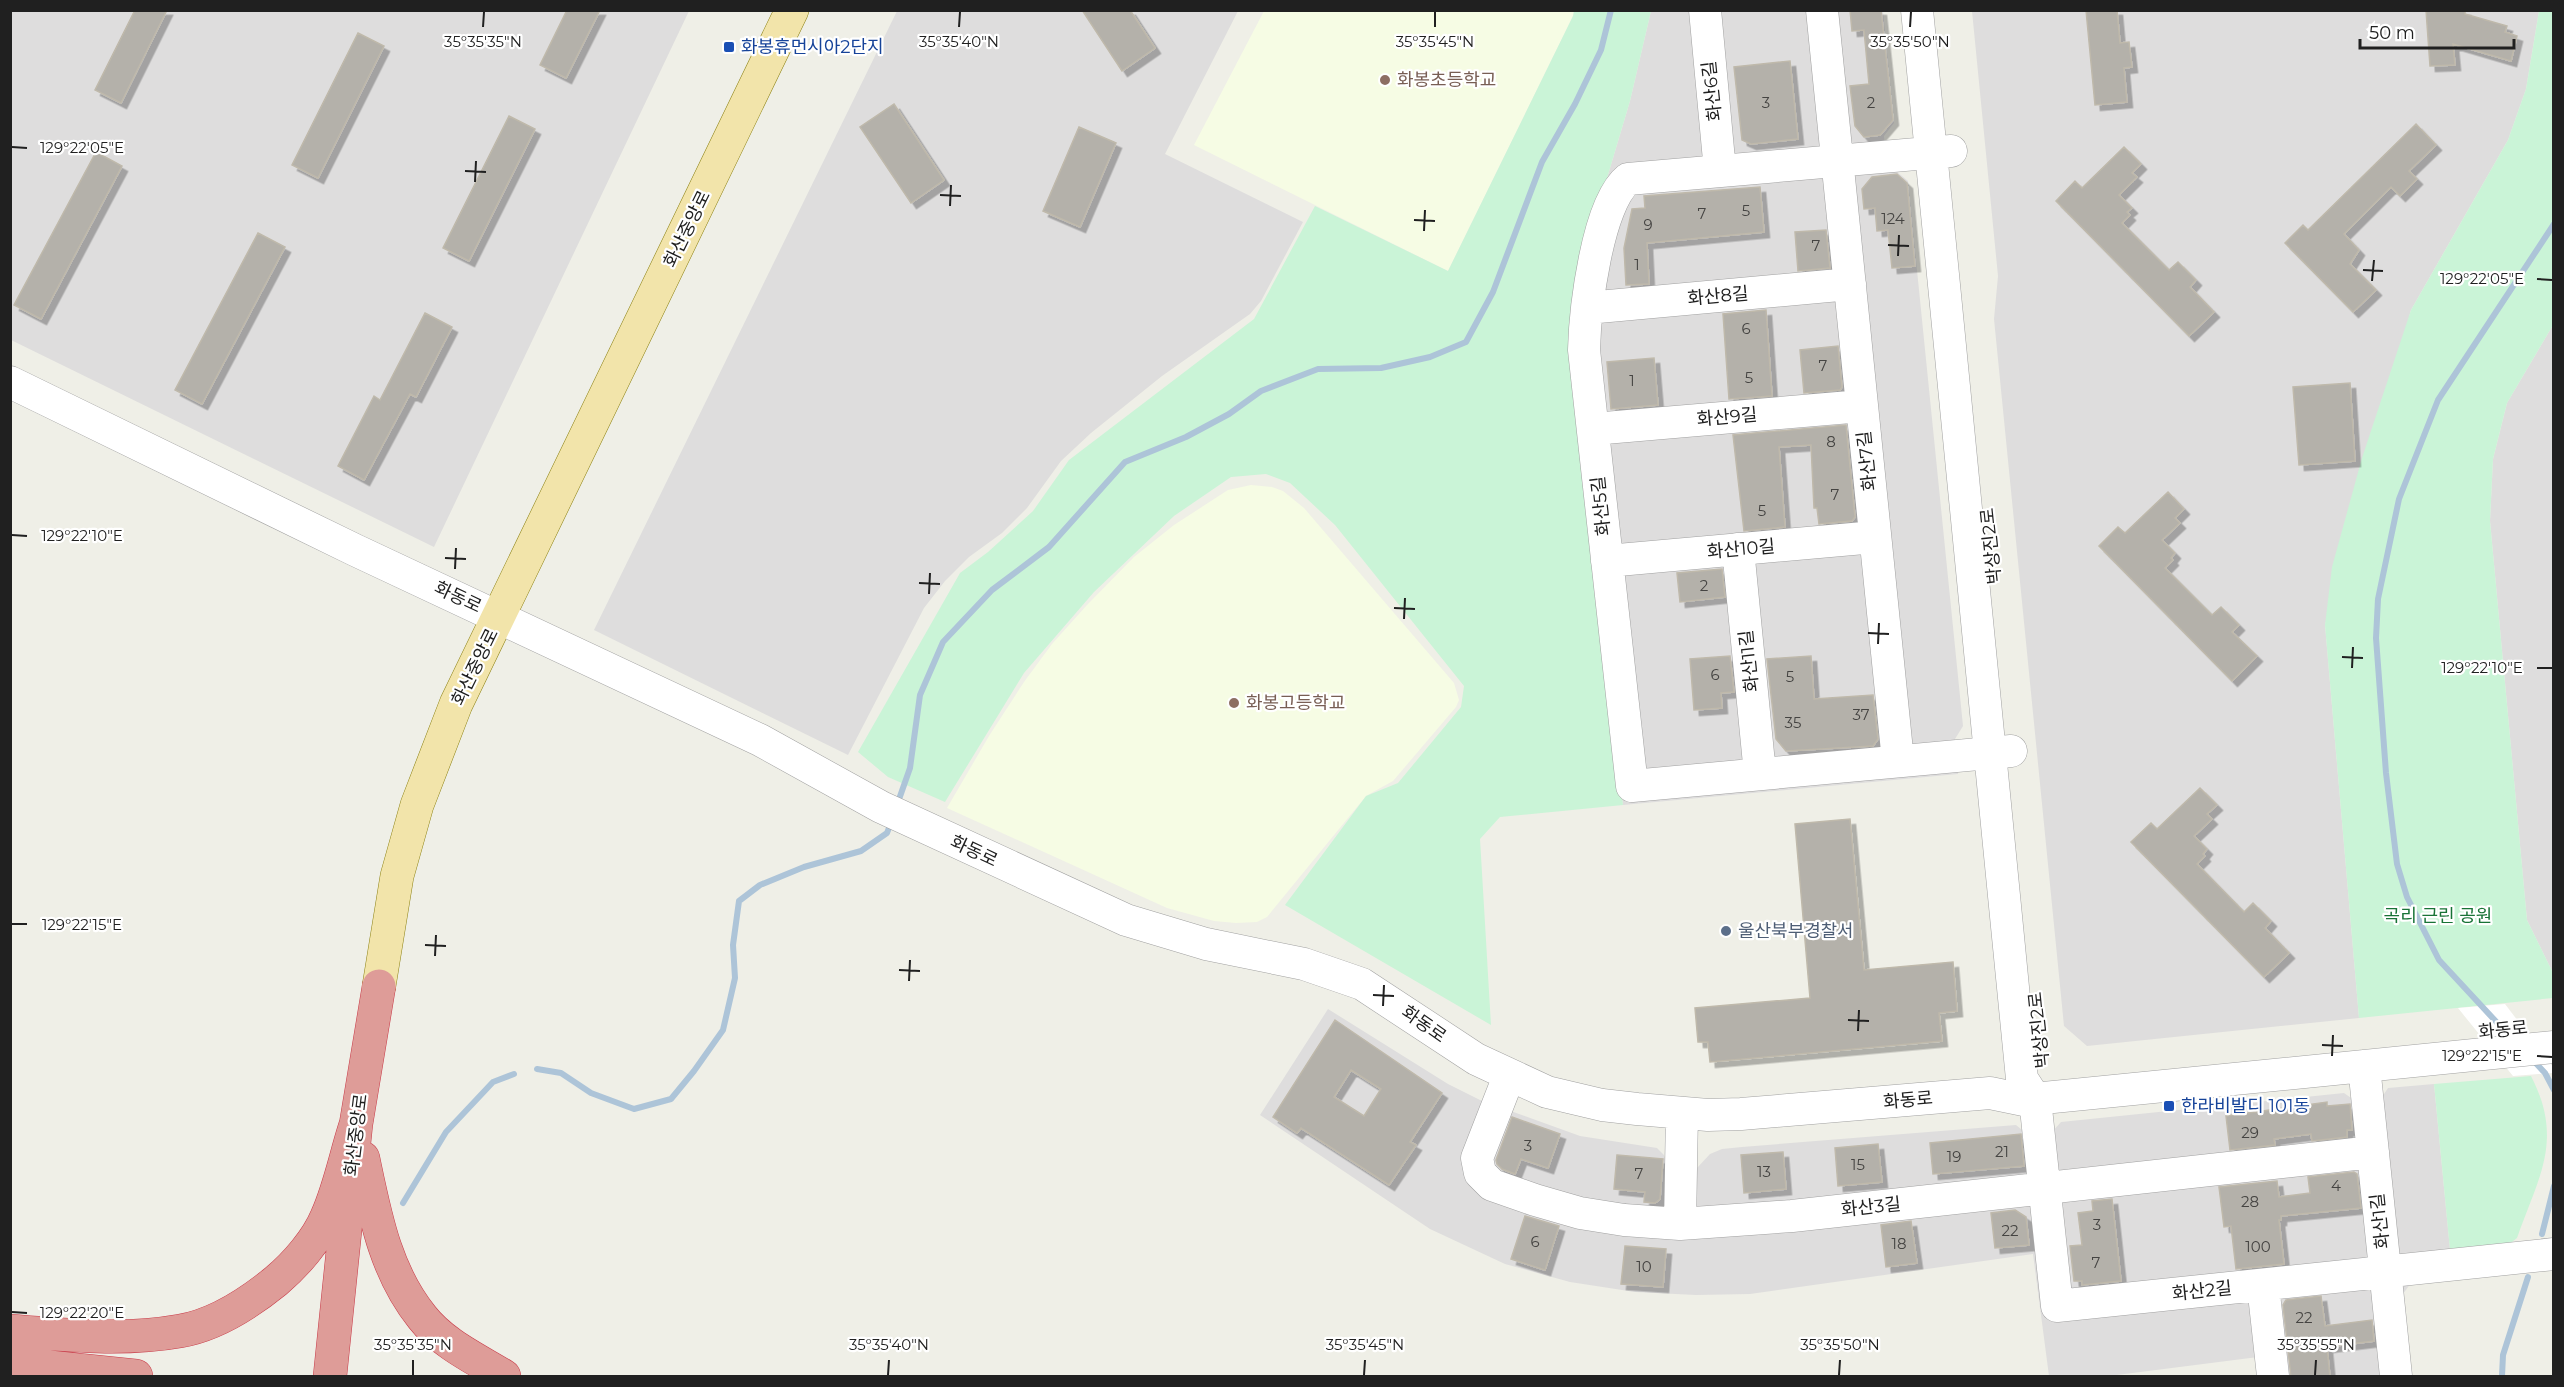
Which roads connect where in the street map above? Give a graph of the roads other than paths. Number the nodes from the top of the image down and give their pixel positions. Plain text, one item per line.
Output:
1 (792, 10) edge
2 (1704, 10) edge
3 (1822, 10) edge
4 (1917, 10) edge
5 (1938, 10) edge
6 (1941, 152) junction
7 (1837, 161) junction
8 (1720, 171) junction
9 (1850, 284) junction
10 (1587, 308) junction
11 (10, 382) edge
12 (1862, 406) junction
13 (1593, 429) junction
14 (1875, 537) junction
15 (1738, 549) junction
16 (1607, 561) junction
17 (500, 617) junction
18 (2000, 752) junction
19 (1898, 761) junction
20 (1760, 774) junction
21 (379, 986) joint
22 (2541, 1037) edge
23 (2488, 1043) junction
24 (2364, 1066) junction
25 (1509, 1076) junction
26 (2033, 1085) junction
27 (1682, 1113) junction
28 (356, 1124) junction
29 (2373, 1152) junction
30 (2045, 1188) junction
31 (1680, 1224) junction
32 (2553, 1254) edge
33 (2385, 1272) junction
34 (2263, 1285) junction
35 (10, 1331) edge
36 (10, 1363) edge
37 (136, 1377) edge
38 (330, 1377) edge
39 (504, 1377) edge
40 (2273, 1377) edge
41 (2396, 1377) edge

1 - 17 main road, 화산중앙로
2 - 8 street, 화산6길
3 - 7 street
4 - 6 street, 박상진2로
5 - 6 street, 박상진2로
6 - 7 street, 화산5길
6 - 18 street, 박상진2로
7 - 8 street, 화산5길
7 - 9 street, 화산7길
8 - 10 street, 화산5길
9 - 10 street, 화산8길
9 - 12 street, 화산7길
10 - 13 street, 화산5길
11 - 17 street, 화동로
12 - 13 street, 화산9길
12 - 14 street, 화산7길
13 - 16 street, 화산5길
14 - 15 street, 화산10길
14 - 19 street, 화산7길
15 - 16 street, 화산10길
15 - 20 street, 화산11길
16 - 20 street, 화산5길
17 - 21 main road, 화산중앙로
17 - 25 street, 화동로
18 - 19 street, 화산5길
18 - 26 street, 박상진2로
19 - 20 street, 화산5길
21 - 28 highway, 화산중앙로
22 - 23 street, 화동로
23 - 24 street, 화동로
23 - 26 street, 화동로
24 - 26 street, 화동로
24 - 29 street, 화산1길
25 - 27 street, 화동로
25 - 31 street, 화산3길
26 - 27 street, 화동로
26 - 30 street, 화산2길
27 - 31 street
28 - 35 highway
28 - 38 highway, 화산중앙로
28 - 39 highway
29 - 30 street, 화산3길
29 - 33 street, 화산1길
30 - 31 street, 화산3길
30 - 34 street, 화산2길
32 - 33 street, 화산2길
33 - 34 street, 화산2길
33 - 41 street, 화산1길
34 - 40 street
36 - 37 highway

